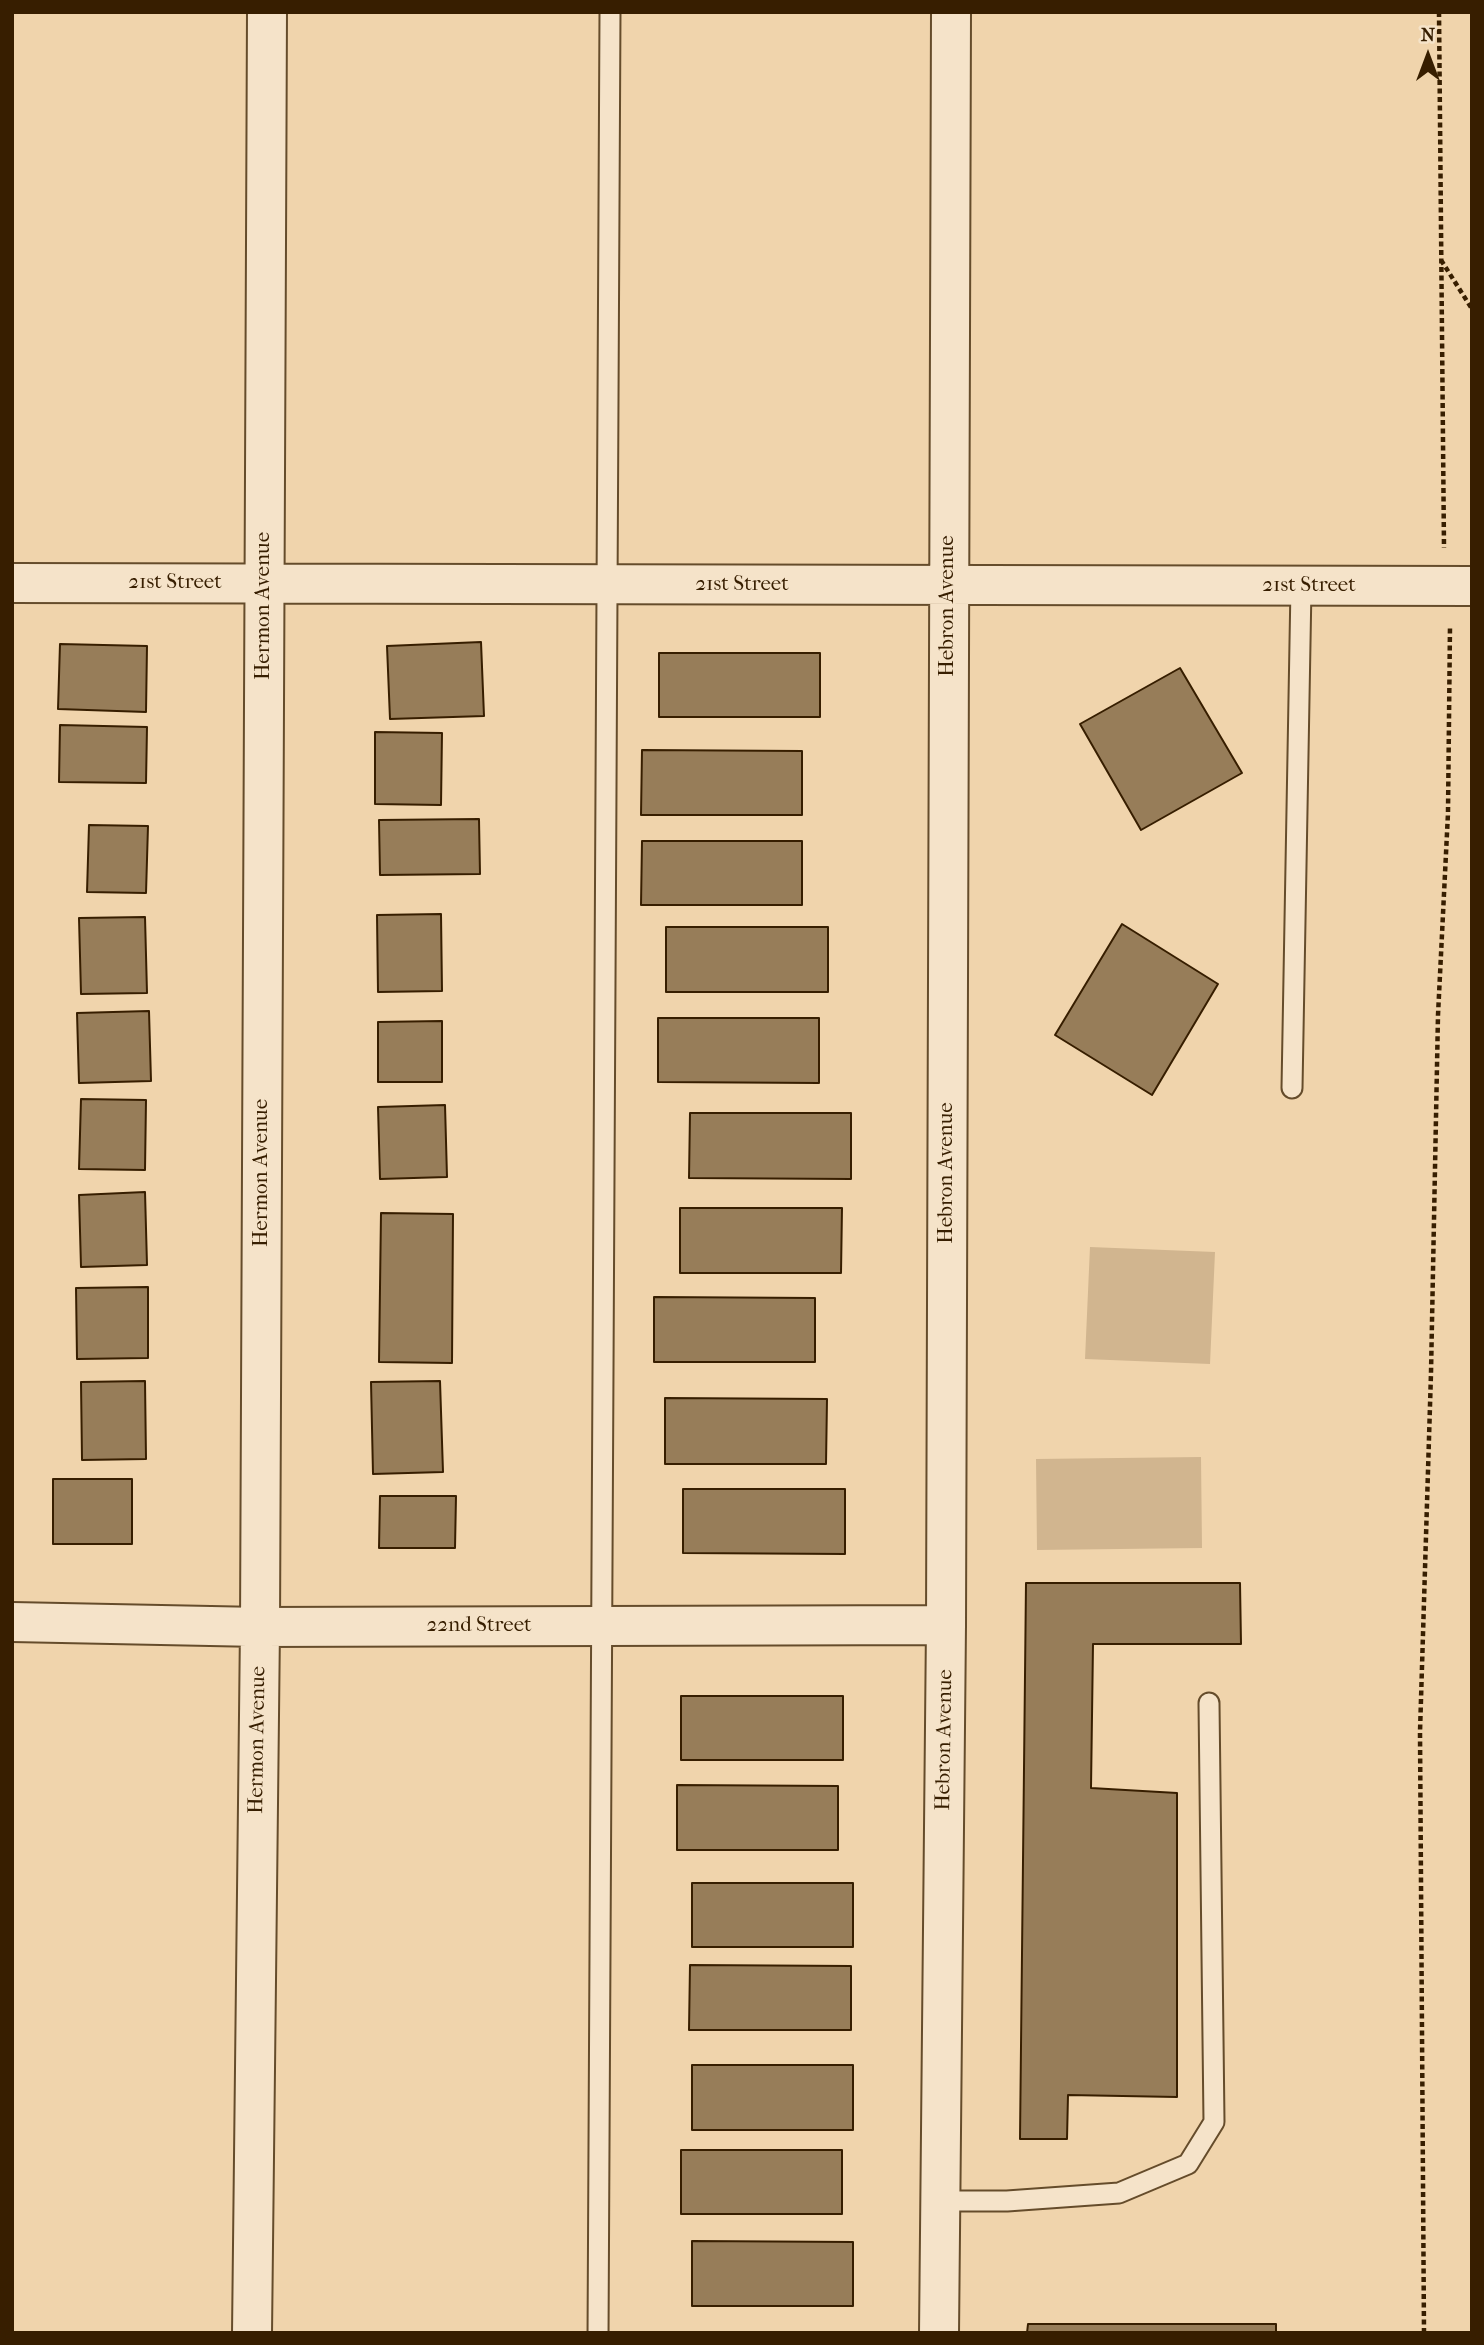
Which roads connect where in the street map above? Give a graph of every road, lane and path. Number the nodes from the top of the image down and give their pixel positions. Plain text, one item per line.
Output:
1 (267, 12) edge
2 (610, 12) edge
3 (951, 12) edge
4 (1439, 12) edge
5 (1440, 259) junction
6 (1472, 309) edge
7 (1443, 538) dead end
8 (12, 583) edge
9 (264, 584) junction
10 (948, 584) junction
11 (607, 585) junction
12 (1472, 586) edge
13 (1301, 587) junction
14 (1451, 635) dead end
15 (1292, 1088) dead end
16 (12, 1622) edge
17 (946, 1625) junction
18 (601, 1626) junction
19 (260, 1627) junction
20 (1209, 1703) dead end
21 (940, 2200) junction
22 (252, 2333) edge
23 (598, 2333) edge
24 (939, 2333) edge
25 (1424, 2333) edge

1 - 9 street, Hermon Avenue
2 - 11 lane
3 - 10 street, Hebron Avenue
4 - 5 path
5 - 6 path
5 - 7 path
8 - 9 street, 21st Street
9 - 11 street, 21st Street
9 - 19 street, Hermon Avenue
10 - 11 street, 21st Street
10 - 13 street, 21st Street
10 - 17 street, Hebron Avenue
11 - 18 lane
12 - 13 street, 21st Street
13 - 15 lane
14 - 25 path
16 - 19 street, 22nd Street
17 - 18 street, 22nd Street
17 - 21 street, Hebron Avenue
18 - 19 street, 22nd Street
18 - 23 lane
19 - 22 street, Hermon Avenue
20 - 21 lane
21 - 24 street, Hebron Avenue

